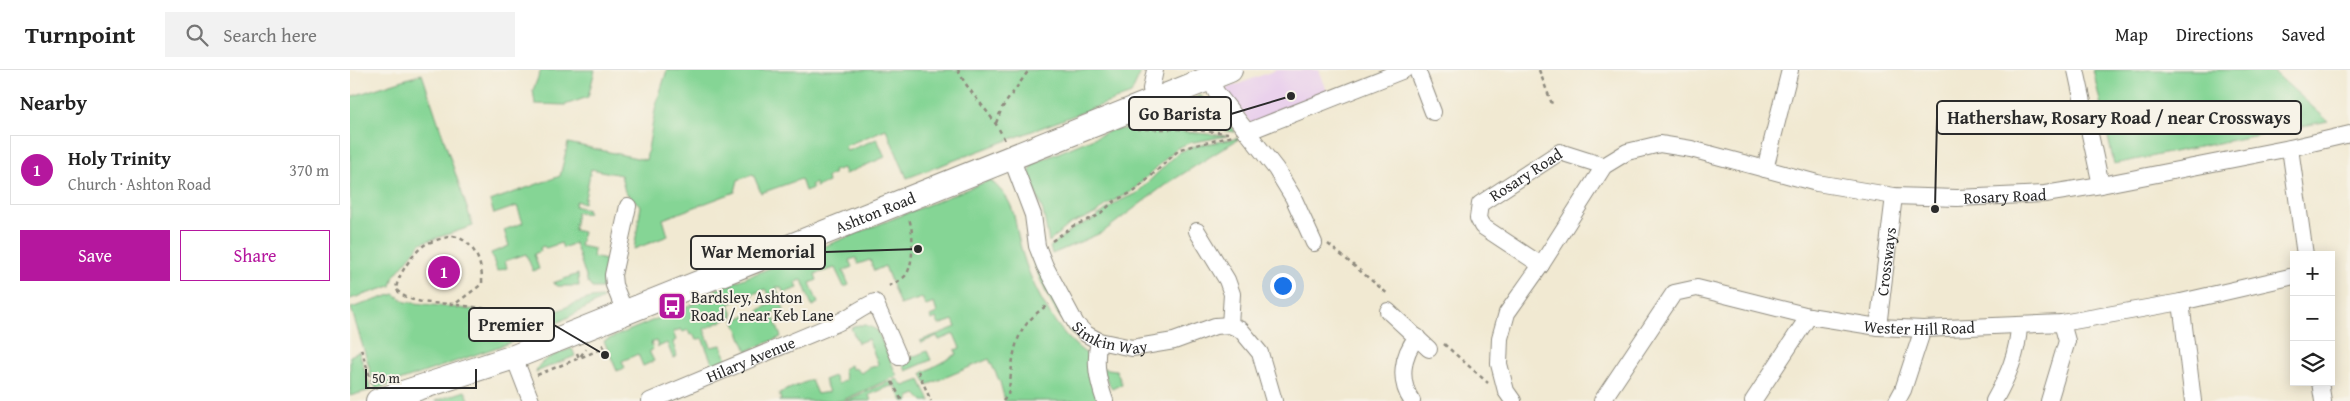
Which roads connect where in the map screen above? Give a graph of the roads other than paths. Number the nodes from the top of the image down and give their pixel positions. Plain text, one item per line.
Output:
1 (1155, 70) edge
2 (1404, 70) edge
3 (1417, 70) edge
4 (1790, 70) edge
5 (2076, 70) edge
6 (1220, 74) edge
7 (1155, 100) junction
8 (1433, 112) dead end
9 (1247, 132) junction
10 (2350, 134) edge
11 (2290, 148) junction
12 (1011, 157) junction
13 (1604, 166) junction
14 (1765, 169) junction
15 (2101, 185) junction
16 (1894, 196) junction
17 (628, 206) dead end
18 (1197, 231) dead end
19 (1314, 243) dead end
20 (2304, 251) edge
21 (1541, 265) junction
22 (2290, 277) edge
23 (2181, 302) junction
24 (1388, 311) dead end
25 (625, 312) junction
26 (1810, 316) junction
27 (2062, 323) junction
28 (1230, 325) junction
29 (2019, 325) junction
30 (1878, 327) junction
31 (1923, 329) junction
32 (1417, 337) junction
33 (1099, 341) junction
34 (1429, 349) dead end
35 (514, 357) junction
36 (899, 357) dead end
37 (2321, 386) edge
38 (376, 396) edge
39 (530, 401) edge
40 (650, 401) edge
41 (1105, 401) edge
42 (1274, 401) edge
43 (1412, 401) edge
44 (1513, 401) edge
45 (1602, 401) edge
46 (1753, 401) edge
47 (1897, 401) edge
48 (1994, 401) edge
49 (2049, 401) edge
50 (2193, 401) edge
51 (2323, 401) edge

1 - 7 street
2 - 9 street
3 - 8 street
4 - 14 street
5 - 15 street
6 - 7 highway, Ashton Road
6 - 9 street
7 - 12 highway, Ashton Road
9 - 19 street
10 - 11 street, Rosary Road
11 - 15 street, Rosary Road
11 - 20 street
12 - 25 highway, Ashton Road
12 - 33 street, Simkin Way
13 - 14 street, Rosary Road
13 - 21 street, Rosary Road
13 - 21 street, Rosary Road
14 - 16 street, Rosary Road
15 - 16 street, Rosary Road
16 - 30 street, Crossways
17 - 25 street
18 - 28 street
21 - 44 street, Rosary Road
22 - 23 street, Wester Hill Road
23 - 27 street, Wester Hill Road
23 - 50 street
24 - 32 street
25 - 35 highway, Ashton Road
26 - 30 street, Wester Hill Road
26 - 45 street, Wester Hill Road
26 - 46 street
27 - 29 street, Wester Hill Road
27 - 49 street
28 - 33 street, Simkin Way
28 - 42 street
29 - 31 street, Wester Hill Road
29 - 48 street
30 - 31 street, Wester Hill Road
31 - 47 street
32 - 34 street
32 - 43 street
33 - 41 street
35 - 38 highway, Ashton Road
35 - 39 street
36 - 40 street, Hilary Avenue
37 - 51 street

